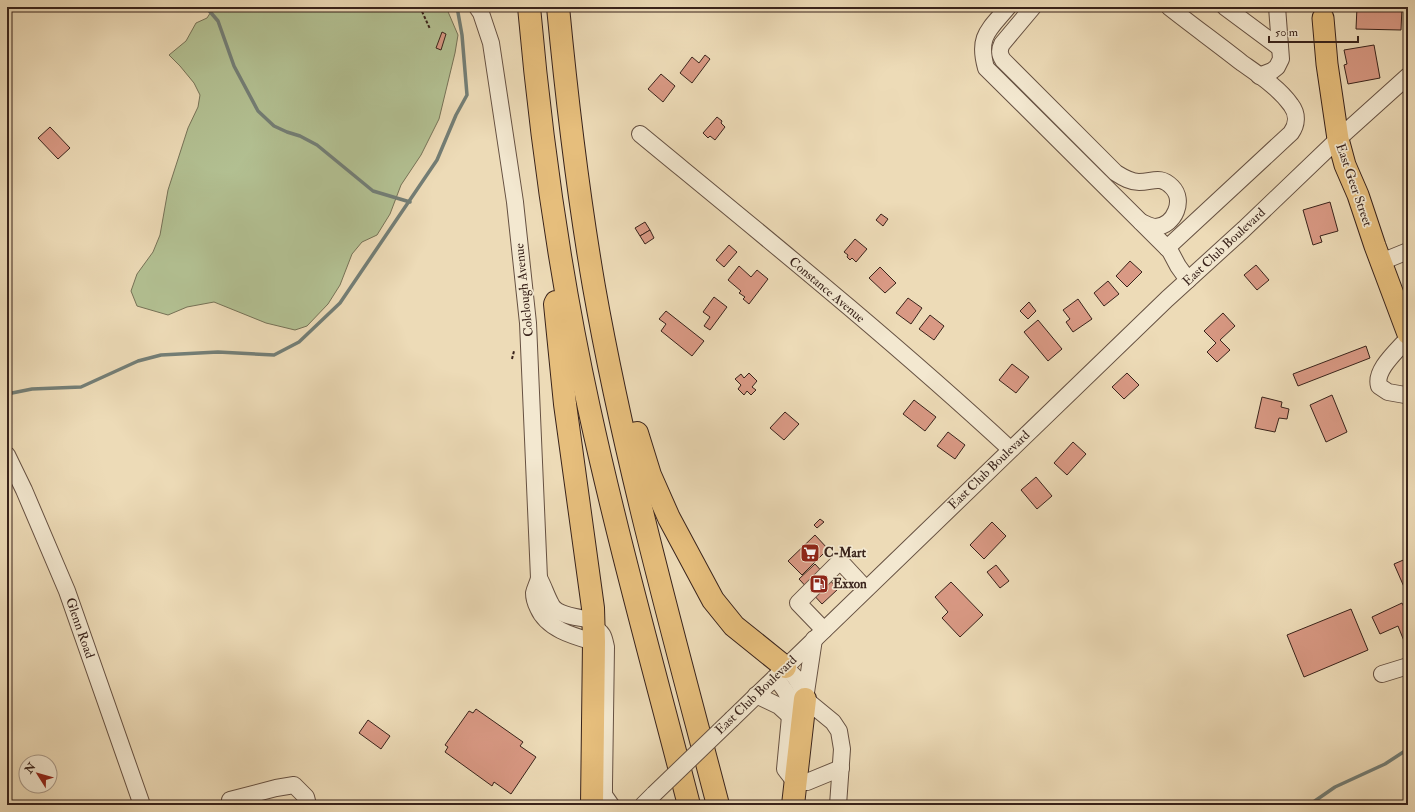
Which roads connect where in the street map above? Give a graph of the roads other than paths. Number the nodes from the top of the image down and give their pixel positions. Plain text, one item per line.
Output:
1 (477, 7) edge
2 (528, 7) edge
3 (558, 7) edge
4 (1008, 7) edge
5 (1033, 7) edge
6 (1169, 7) edge
7 (1225, 7) edge
8 (1277, 7) edge
9 (1322, 12) edge
10 (1280, 48) junction
11 (1259, 76) junction
12 (1408, 76) edge
13 (640, 134) dead end
14 (1338, 139) junction
15 (1141, 222) junction
16 (1167, 248) junction
17 (1408, 251) edge
18 (1381, 262) junction
19 (564, 280) junction
20 (1188, 280) junction
21 (1408, 334) edge
22 (1408, 338) edge
23 (607, 351) junction
24 (1408, 394) edge
25 (1010, 449) junction
26 (7, 455) edge
27 (540, 578) junction
28 (866, 589) junction
29 (594, 630) junction
30 (819, 634) junction
31 (1408, 666) edge
32 (780, 672) junction
33 (1382, 674) dead end
34 (756, 696) junction
35 (805, 699) junction
36 (790, 716) junction
37 (841, 768) junction
38 (795, 782) junction
39 (230, 800) dead end
40 (649, 800) edge
41 (142, 805) edge
42 (308, 805) edge
43 (592, 805) edge
44 (611, 805) edge
45 (689, 805) edge
46 (718, 805) edge
47 (793, 805) edge
48 (838, 805) edge

1 - 27 street, Colclough Avenue
2 - 19 highway
3 - 23 highway
4 - 15 street
5 - 15 street
6 - 11 street
7 - 10 street
8 - 10 street
9 - 14 main road, East Geer Street
10 - 11 street
11 - 16 street
12 - 14 street, East Club Boulevard
13 - 25 street, Constance Avenue
14 - 18 main road, East Geer Street
14 - 20 street, East Club Boulevard
15 - 16 street
16 - 20 street
17 - 18 street
18 - 21 main road, East Geer Street
19 - 29 highway
19 - 45 highway
20 - 25 street, East Club Boulevard
22 - 24 street
23 - 32 highway
23 - 46 highway
25 - 28 street, East Club Boulevard
26 - 41 street, Glenn Road
27 - 29 street, Colclough Avenue
27 - 29 street, Colclough Avenue
28 - 30 street, East Club Boulevard
28 - 30 street
29 - 43 highway
29 - 44 street
30 - 32 street, East Club Boulevard
30 - 35 street
31 - 33 street
32 - 34 street, East Club Boulevard
32 - 35 street
32 - 36 street
34 - 36 street
34 - 40 street, East Club Boulevard, bridge
35 - 37 street
35 - 38 highway
36 - 38 street
37 - 38 street
37 - 48 street
38 - 47 highway
39 - 42 street

